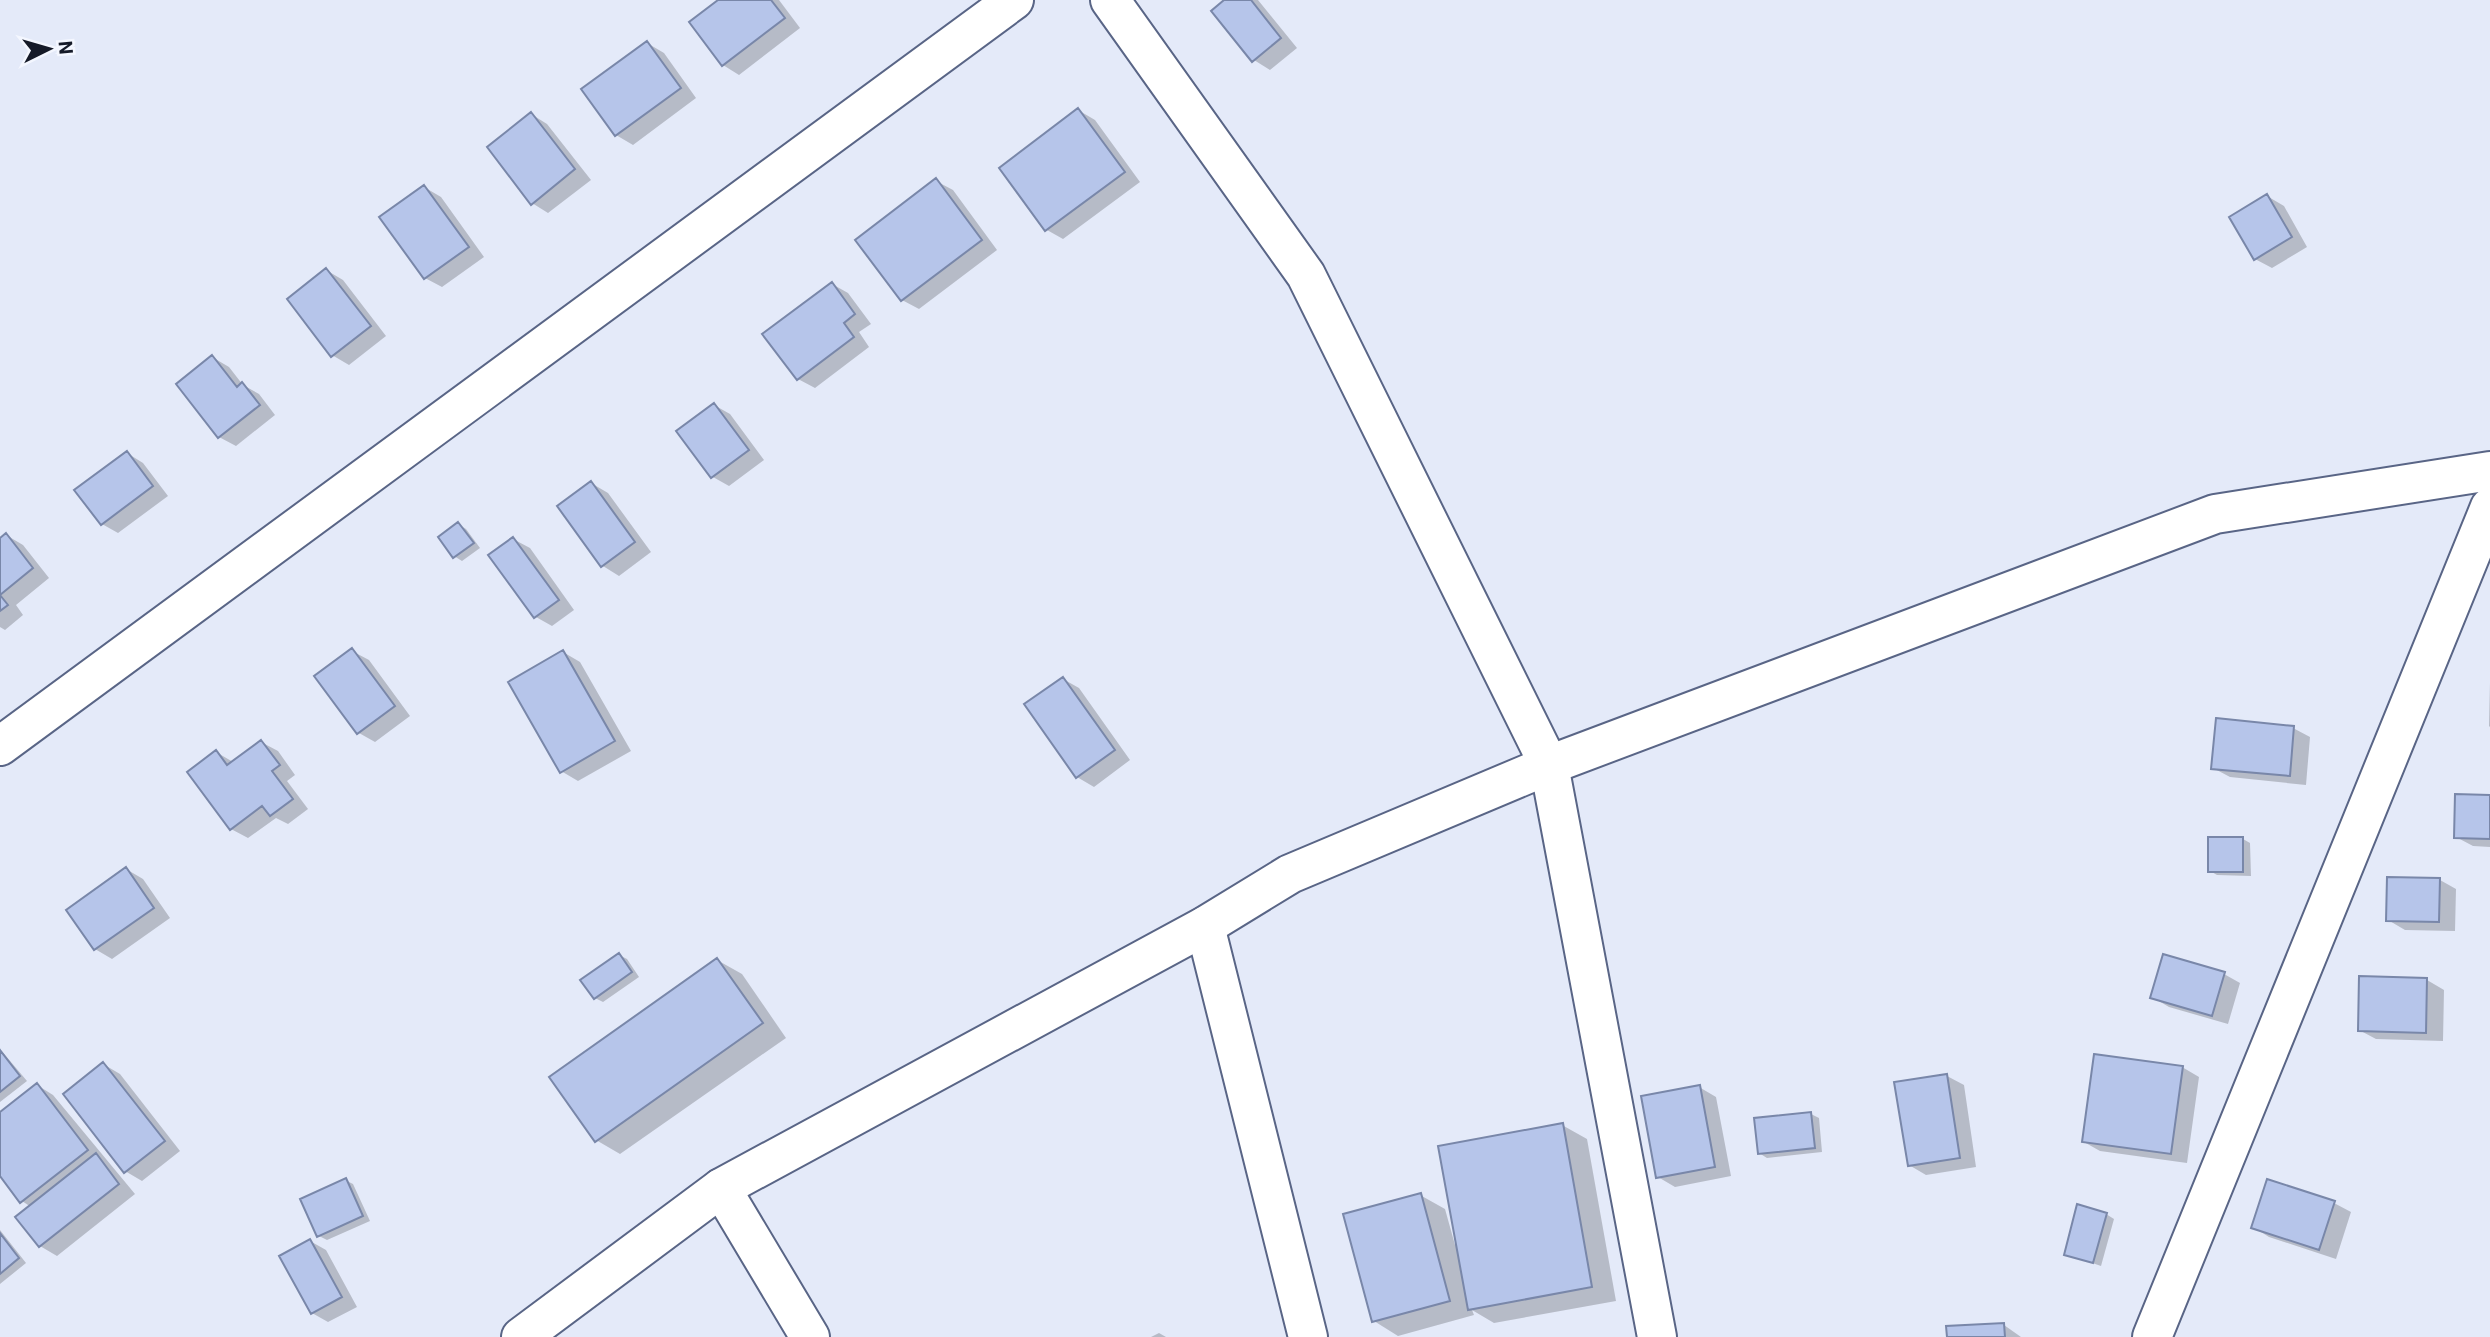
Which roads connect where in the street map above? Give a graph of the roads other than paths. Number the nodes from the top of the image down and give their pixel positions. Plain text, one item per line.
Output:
1 (1014, 0) edge
2 (1110, 0) edge
3 (2490, 471) edge
4 (2490, 507) edge
5 (0, 746) edge
6 (1549, 765) junction
7 (1205, 926) junction
8 (721, 1188) junction
9 (521, 1337) edge
10 (810, 1337) edge
11 (1308, 1337) edge
12 (1657, 1337) edge
13 (2152, 1337) edge

1 - 5 street
2 - 6 street
3 - 6 street
4 - 13 street
6 - 7 street
6 - 12 street
7 - 8 street
7 - 11 street
8 - 9 street
8 - 10 street

